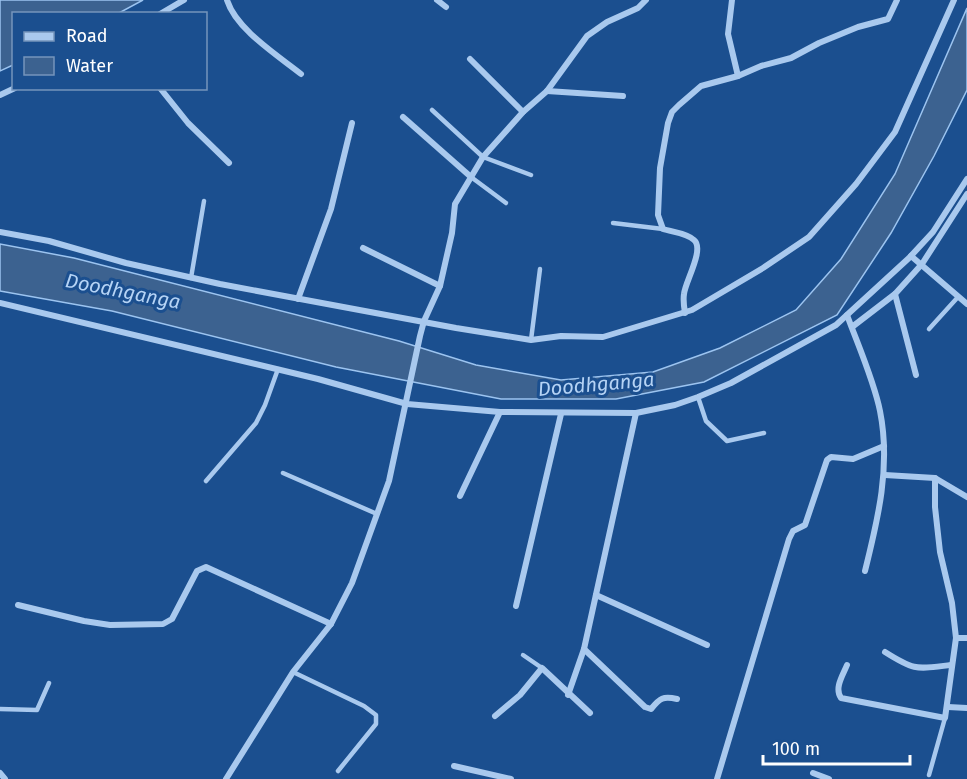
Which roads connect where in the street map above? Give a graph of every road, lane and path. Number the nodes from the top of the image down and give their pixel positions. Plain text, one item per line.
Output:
1 (184, 0) edge
2 (227, 0) edge
3 (437, 0) edge
4 (646, 0) edge
5 (732, 0) edge
6 (897, 0) edge
7 (954, 0) edge
8 (446, 7) dead end
9 (163, 12) edge
10 (470, 59) dead end
11 (301, 74) dead end
12 (738, 76) junction
13 (162, 90) edge
14 (547, 91) junction
15 (623, 96) dead end
16 (432, 110) dead end
17 (523, 112) junction
18 (403, 117) dead end
19 (352, 123) dead end
20 (483, 157) junction
21 (229, 163) dead end
22 (531, 175) dead end
23 (471, 177) junction
24 (967, 180) edge
25 (967, 194) edge
26 (204, 201) dead end
27 (506, 202) dead end
28 (613, 223) dead end
29 (663, 230) junction
30 (0, 232) edge
31 (363, 248) dead end
32 (911, 256) junction
33 (922, 264) junction
34 (540, 269) dead end
35 (191, 278) junction
36 (440, 286) junction
37 (895, 294) junction
38 (958, 297) junction
39 (298, 299) junction
40 (967, 304) edge
41 (1, 305) edge
42 (685, 313) junction
43 (847, 315) junction
44 (424, 321) junction
45 (852, 327) junction
46 (929, 329) dead end
47 (531, 339) junction
48 (278, 369) junction
49 (916, 375) dead end
50 (698, 397) junction
51 (407, 404) junction
52 (500, 412) junction
53 (636, 413) junction
54 (561, 414) junction
55 (764, 434) dead end
56 (884, 446) junction
57 (283, 472) dead end
58 (885, 475) junction
59 (935, 478) junction
60 (206, 481) dead end
61 (460, 496) dead end
62 (967, 497) edge
63 (377, 514) junction
64 (865, 571) dead end
65 (596, 595) junction
66 (18, 605) dead end
67 (516, 606) dead end
68 (331, 624) junction
69 (956, 638) junction
70 (967, 638) edge
71 (707, 645) dead end
72 (584, 649) junction
73 (885, 652) dead end
74 (523, 654) dead end
75 (847, 665) dead end
76 (951, 666) junction
77 (542, 668) junction
78 (293, 672) junction
79 (49, 683) dead end
80 (568, 694) junction
81 (677, 699) dead end
82 (948, 707) junction
83 (967, 708) edge
84 (0, 709) edge
85 (590, 713) dead end
86 (495, 716) dead end
87 (945, 718) junction
88 (454, 766) dead end
89 (338, 771) dead end
90 (0, 772) edge
91 (813, 773) dead end
92 (929, 775) dead end
93 (4, 779) edge
94 (226, 779) edge
95 (511, 779) edge
96 (717, 779) edge
97 (829, 779) edge

1 - 9 street
2 - 11 street
3 - 8 street
4 - 14 street
5 - 12 street
6 - 12 street
7 - 42 street
10 - 17 street
12 - 29 street
13 - 21 street
14 - 15 street
14 - 17 street
16 - 20 lane
17 - 20 street
18 - 23 street
19 - 39 street
20 - 22 lane
20 - 23 street
23 - 27 lane
23 - 36 street
24 - 32 street
25 - 33 street
26 - 35 lane
28 - 29 lane
29 - 42 street
30 - 35 street
31 - 36 street
32 - 33 street
32 - 43 street
33 - 37 street
33 - 38 street
34 - 47 lane
35 - 39 street
36 - 44 street
37 - 45 street
37 - 49 street
38 - 40 street
38 - 46 lane
39 - 44 street
41 - 48 street
42 - 47 street
43 - 45 street
43 - 50 street
44 - 47 street
44 - 51 street
45 - 56 street
48 - 51 street
48 - 60 lane
50 - 53 street
50 - 55 lane
51 - 52 street
51 - 63 street
52 - 54 street
52 - 61 street
53 - 54 street
53 - 65 street
54 - 67 street
56 - 58 street
56 - 96 street
57 - 63 lane
58 - 59 street
58 - 64 street
59 - 62 street
59 - 69 street
63 - 68 street
65 - 71 street
65 - 72 street
66 - 68 street
68 - 78 street
69 - 70 street
69 - 76 street
72 - 80 street
72 - 81 street
73 - 76 street
74 - 77 lane
75 - 87 street
76 - 82 street
77 - 80 street
77 - 86 street
78 - 89 lane
78 - 94 street
79 - 84 lane
80 - 85 street
82 - 83 street
82 - 87 street
87 - 92 lane
88 - 95 street
90 - 93 street
91 - 97 street

